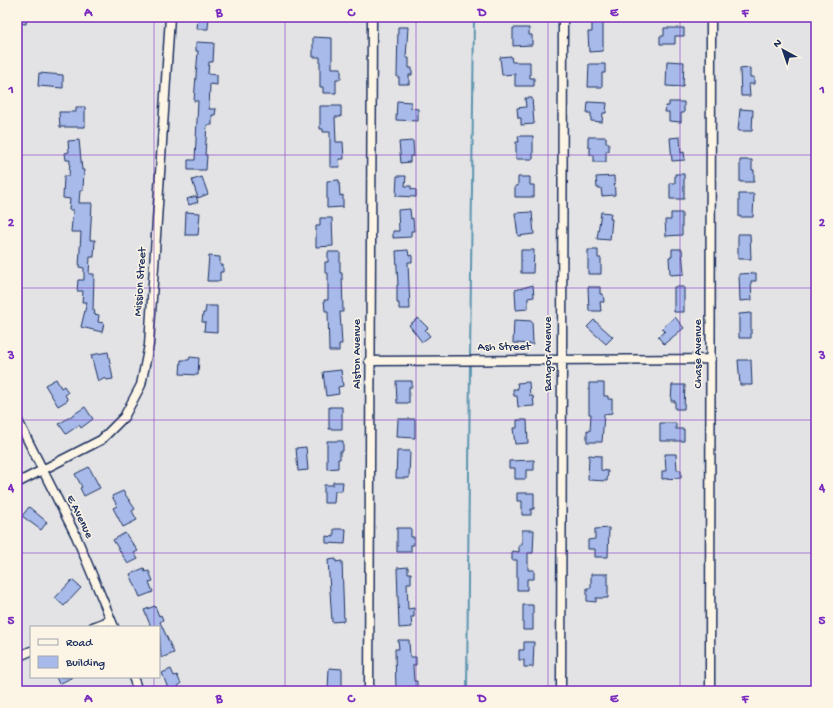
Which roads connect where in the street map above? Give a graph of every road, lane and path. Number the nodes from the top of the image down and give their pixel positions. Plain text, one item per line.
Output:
1 (170, 17) edge
2 (372, 17) edge
3 (563, 17) edge
4 (711, 17) edge
5 (711, 359) junction
6 (561, 360) junction
7 (370, 361) junction
8 (17, 419) edge
9 (42, 471) junction
10 (17, 482) edge
11 (112, 624) edge
12 (99, 626) edge
13 (30, 651) edge
14 (17, 657) edge
15 (133, 678) edge
16 (138, 691) edge
17 (368, 691) edge
18 (560, 691) edge
19 (710, 691) edge

1 - 9 street, Mission Street
2 - 7 street, Alston Avenue
3 - 6 street, Bangor Avenue
4 - 5 street, Chase Avenue
5 - 6 street, Ash Street
5 - 19 street, Chase Avenue
6 - 7 street, Ash Street
6 - 18 street, Bangor Avenue
7 - 17 street, Alston Avenue
8 - 9 street, E Avenue
9 - 10 street, Mission Street
9 - 11 street, E Avenue
11 - 12 street
13 - 14 street
15 - 16 street

